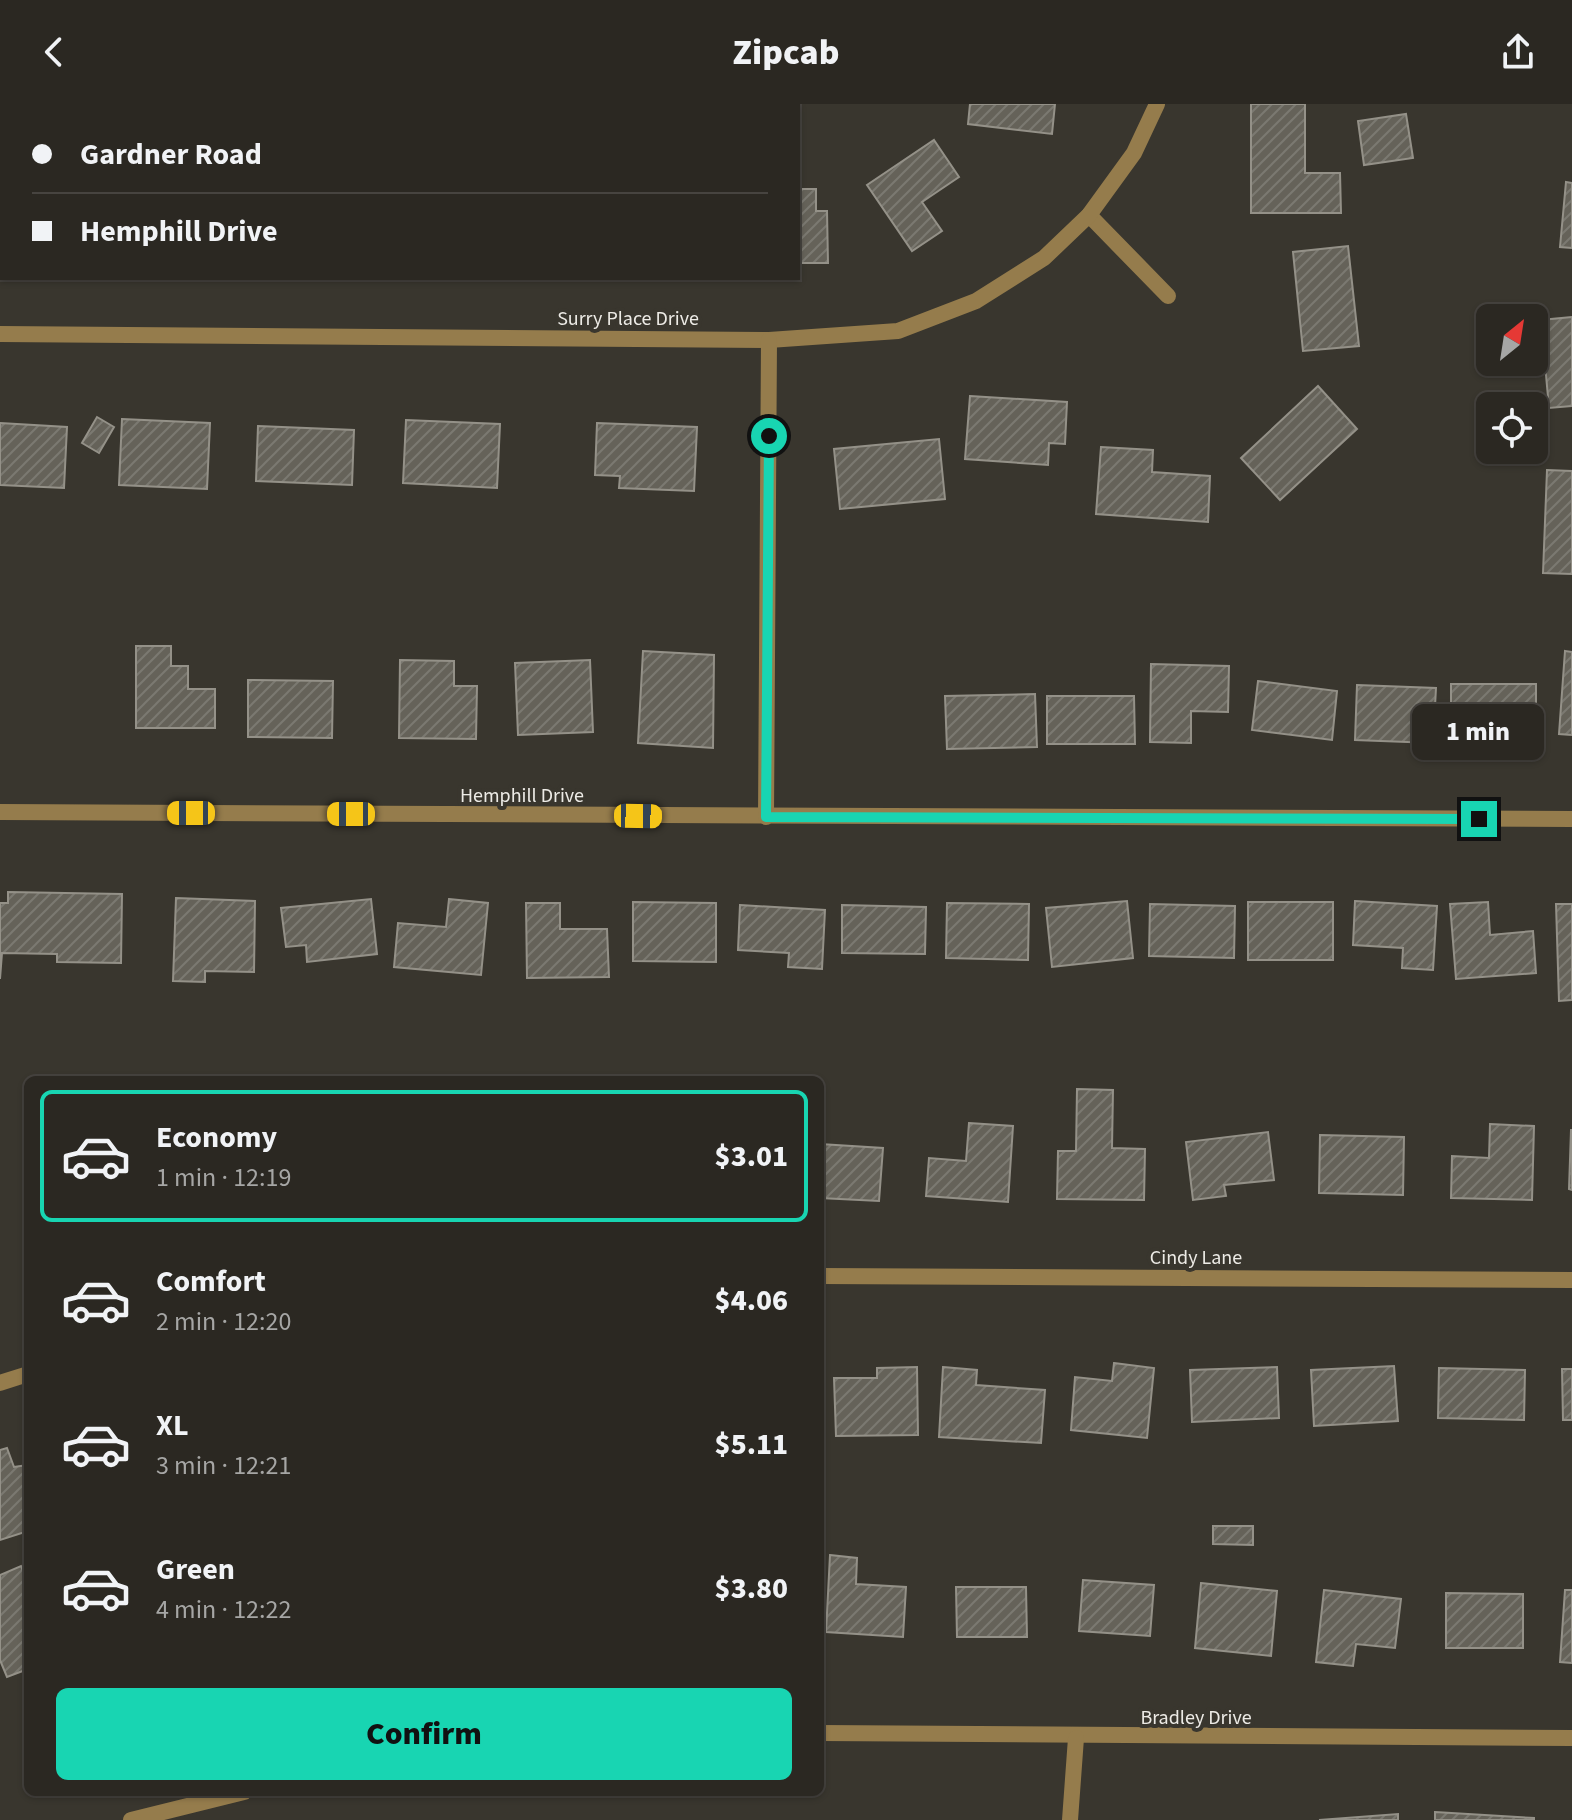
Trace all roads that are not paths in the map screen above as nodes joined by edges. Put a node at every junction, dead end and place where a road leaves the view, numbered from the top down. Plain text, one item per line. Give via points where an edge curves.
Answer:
1 (1157, 104) edge
2 (1089, 215) junction
3 (1168, 296) dead end
4 (0, 334) edge
5 (769, 340) junction
6 (0, 812) edge
7 (766, 817) junction
8 (1572, 819) edge
9 (824, 1276) edge
10 (1572, 1280) edge
11 (24, 1375) edge
12 (0, 1383) edge
13 (824, 1733) edge
14 (1076, 1738) junction
15 (1572, 1738) edge
16 (228, 1796) edge
17 (131, 1820) edge
18 (1070, 1820) edge

1 - 2 street, Surry Place Drive via 1134,153
2 - 3 street
2 - 5 street, Surry Place Drive via 1044,258 976,301 898,331
4 - 5 street, Surry Place Drive
5 - 7 street
6 - 7 street, Hemphill Drive
7 - 8 street, Hemphill Drive
9 - 10 street, Cindy Lane
11 - 12 street
13 - 14 street, Bradley Drive
14 - 15 street, Bradley Drive
14 - 18 street
16 - 17 street

